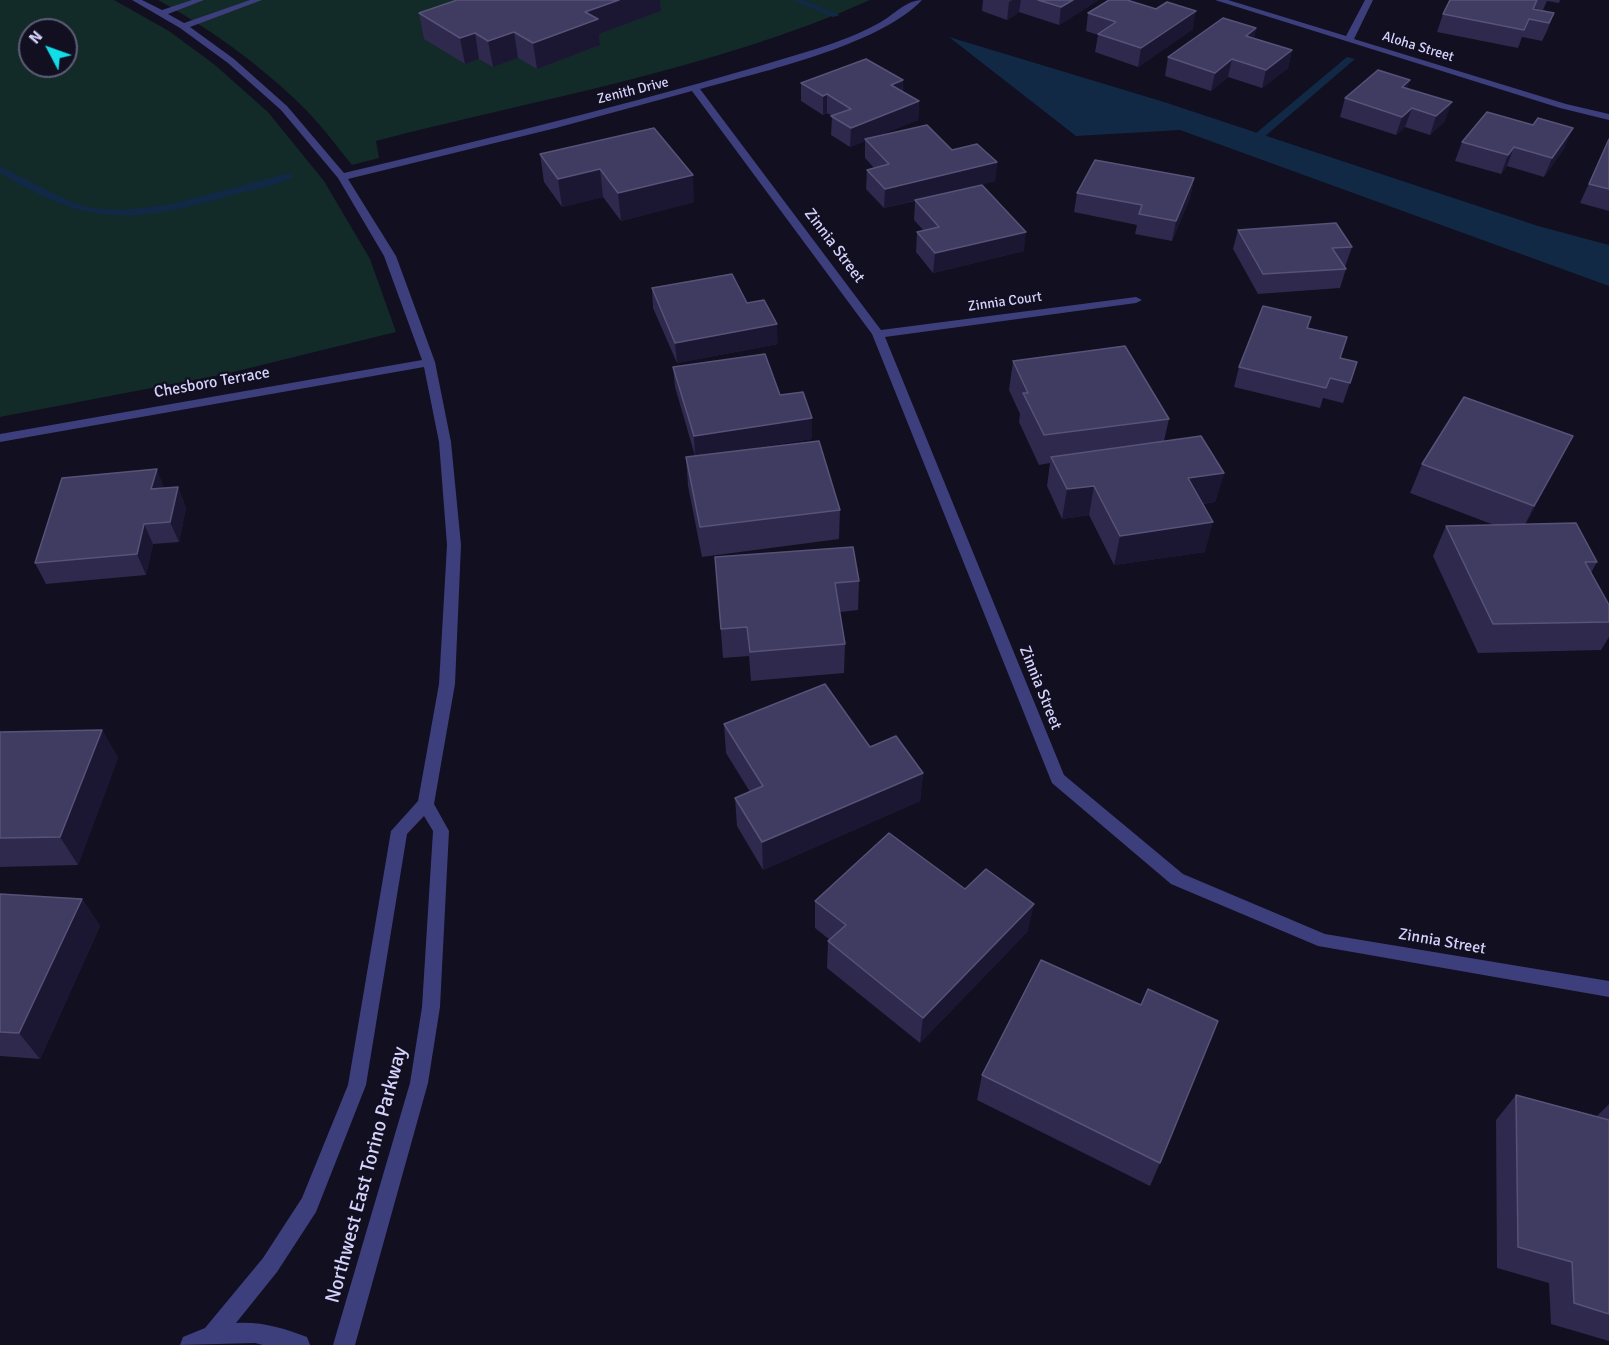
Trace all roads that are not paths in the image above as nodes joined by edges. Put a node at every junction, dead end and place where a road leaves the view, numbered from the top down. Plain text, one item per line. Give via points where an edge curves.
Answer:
1 (136, 0) edge
2 (200, 0) edge
3 (258, 0) edge
4 (918, 0) edge
5 (1219, 0) edge
6 (1369, 0) edge
7 (160, 14) junction
8 (183, 26) junction
9 (1349, 40) junction
10 (695, 89) junction
11 (1609, 117) edge
12 (342, 177) junction
13 (1136, 300) dead end
14 (878, 334) junction
15 (429, 362) junction
16 (0, 438) edge
17 (426, 804) junction
18 (1609, 989) edge
19 (212, 1335) junction
20 (191, 1345) edge
21 (299, 1345) edge
22 (344, 1345) edge

1 - 7 street
2 - 7 street
3 - 8 street
4 - 10 street, Zenith Drive via 901,16 830,47
5 - 9 street, Aloha Street
6 - 9 street
7 - 8 street
8 - 12 street via 231,61 284,108
9 - 11 street, Aloha Street
10 - 12 street, Zenith Drive
10 - 14 street, Zinnia Street
12 - 15 street via 390,256
13 - 14 street, Zinnia Court
14 - 18 street, Zinnia Street via 1058,779 1178,879 1324,941
15 - 16 street, Chesboro Terrace
15 - 17 street via 445,442 454,545 447,684
17 - 19 street, Northwest East Torino Parkway via 399,831 359,1074 337,1138 309,1205 270,1265
17 - 22 street, Northwest East Torino Parkway via 441,831 431,1007 419,1083
19 - 20 street
19 - 21 street via 255,1332

